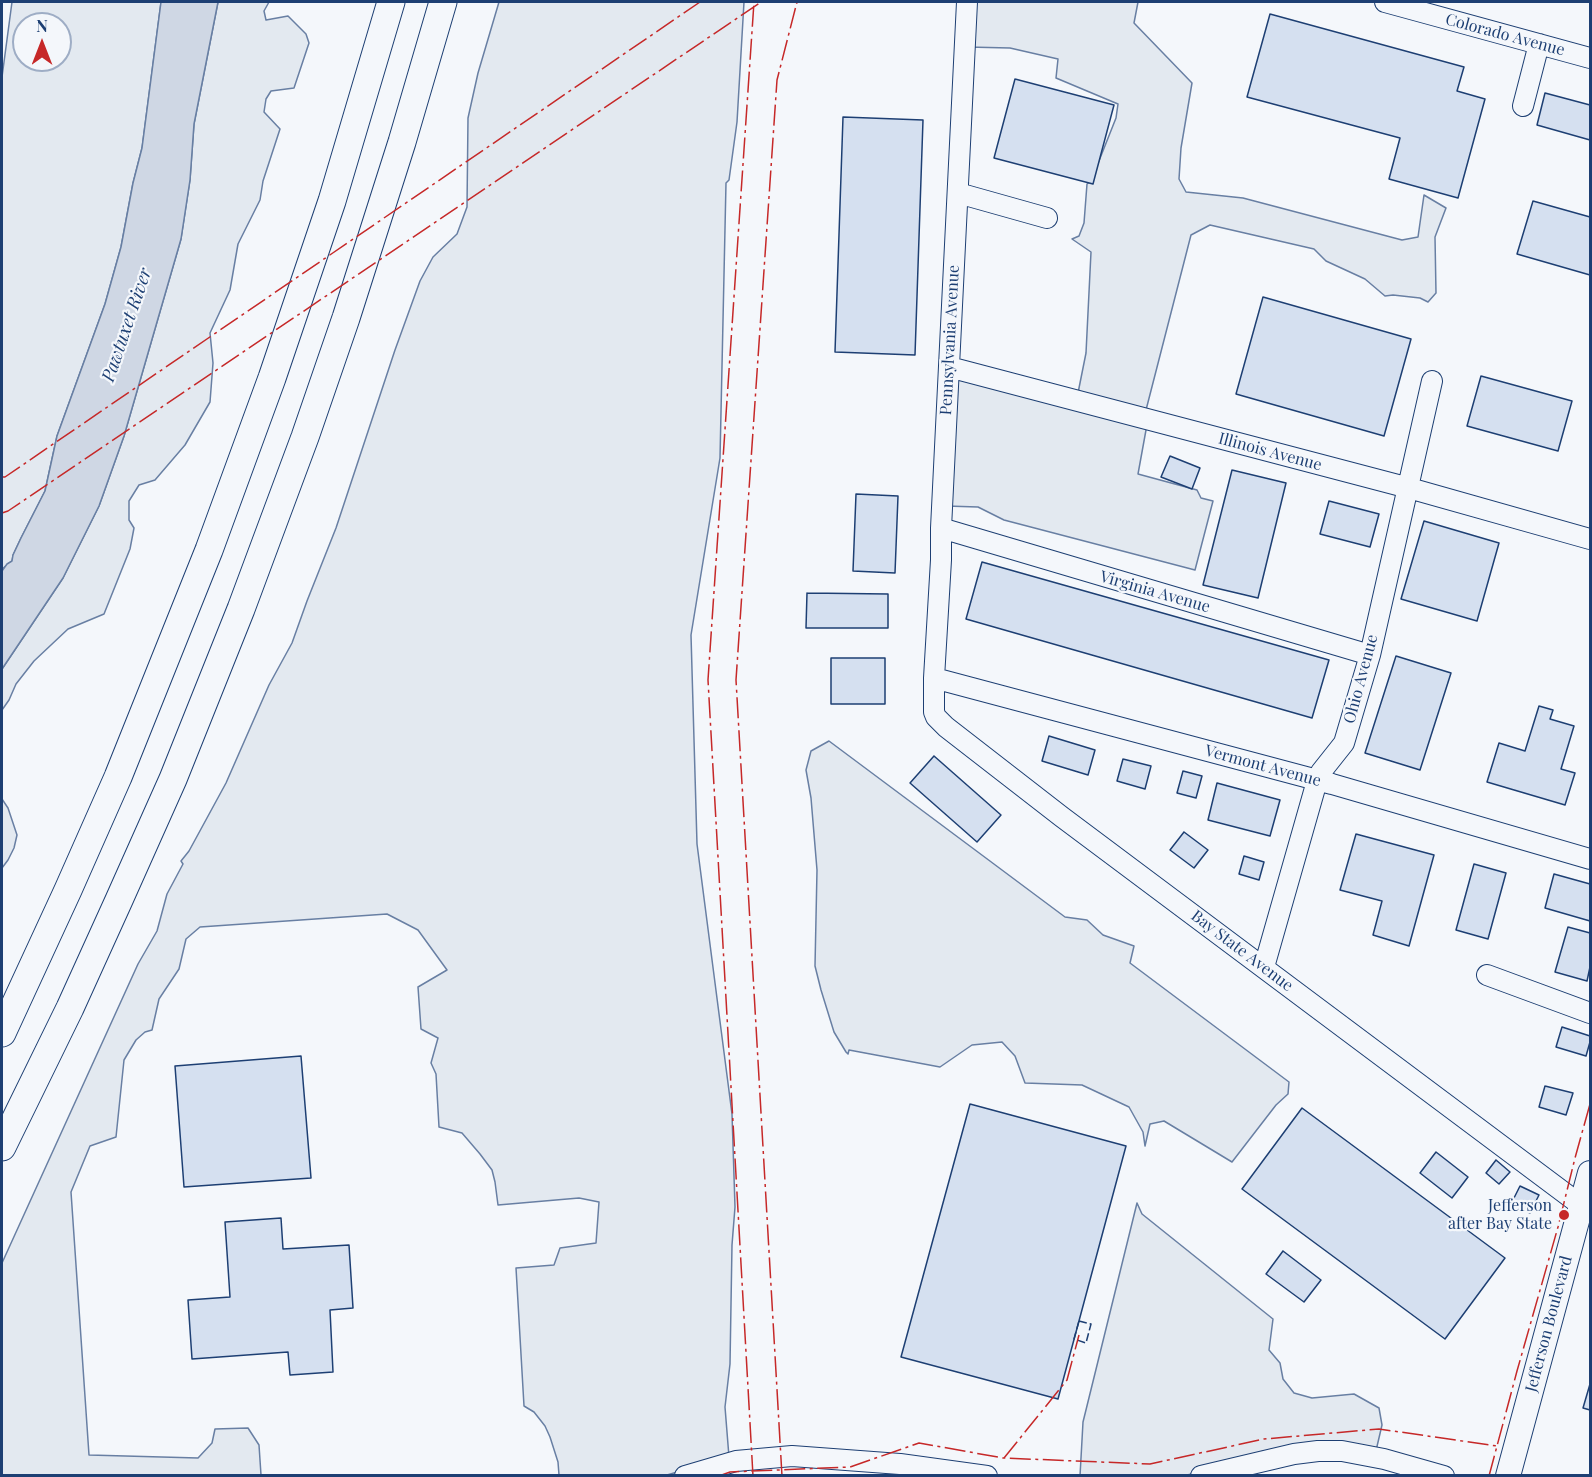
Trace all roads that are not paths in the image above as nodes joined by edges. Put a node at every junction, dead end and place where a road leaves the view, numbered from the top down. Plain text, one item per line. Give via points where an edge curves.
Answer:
1 (391, 2) edge
2 (449, 2) edge
3 (967, 2) edge
4 (1385, 2) edge
5 (440, 14) edge
6 (1539, 44) junction
7 (1590, 58) edge
8 (1523, 106) dead end
9 (958, 194) junction
10 (1047, 218) dead end
11 (949, 367) junction
12 (1432, 381) dead end
13 (1408, 488) junction
14 (941, 528) junction
15 (1590, 538) edge
16 (1370, 655) junction
17 (934, 678) junction
18 (1317, 781) junction
19 (1590, 859) edge
20 (1264, 967) junction
21 (1487, 975) dead end
22 (1590, 1012) edge
23 (2, 1033) edge
24 (2, 1147) edge
25 (1590, 1173) edge
26 (1582, 1206) junction
27 (685, 1476) edge
28 (987, 1476) edge
29 (1201, 1476) edge
30 (1444, 1476) edge
31 (1508, 1476) edge

1 - 23 highway via 325,221 210,550 118,777
2 - 5 highway
3 - 9 street, Pennsylvania Avenue
4 - 6 street, Colorado Avenue
5 - 24 highway via 326,381 241,609 143,847
6 - 7 street, Colorado Avenue
6 - 8 street
9 - 10 street
9 - 11 street, Pennsylvania Avenue
11 - 13 street, Illinois Avenue
11 - 14 street, Pennsylvania Avenue
12 - 13 street, Ohio Avenue
13 - 15 street, Illinois Avenue
13 - 16 street, Ohio Avenue
14 - 16 street, Virginia Avenue
14 - 17 street, Pennsylvania Avenue
16 - 18 street, Ohio Avenue via 1344,743
17 - 18 street, Vermont Avenue
17 - 20 street, Bay State Avenue via 934,712 946,727
18 - 19 street, Vermont Avenue
18 - 20 street, Ohio Avenue
20 - 26 street, Bay State Avenue
21 - 22 street
25 - 26 main road, Jefferson Boulevard
26 - 31 main road, Jefferson Boulevard
27 - 28 street via 736,1461 792,1456 900,1464
29 - 30 street via 1318,1451 1374,1457

